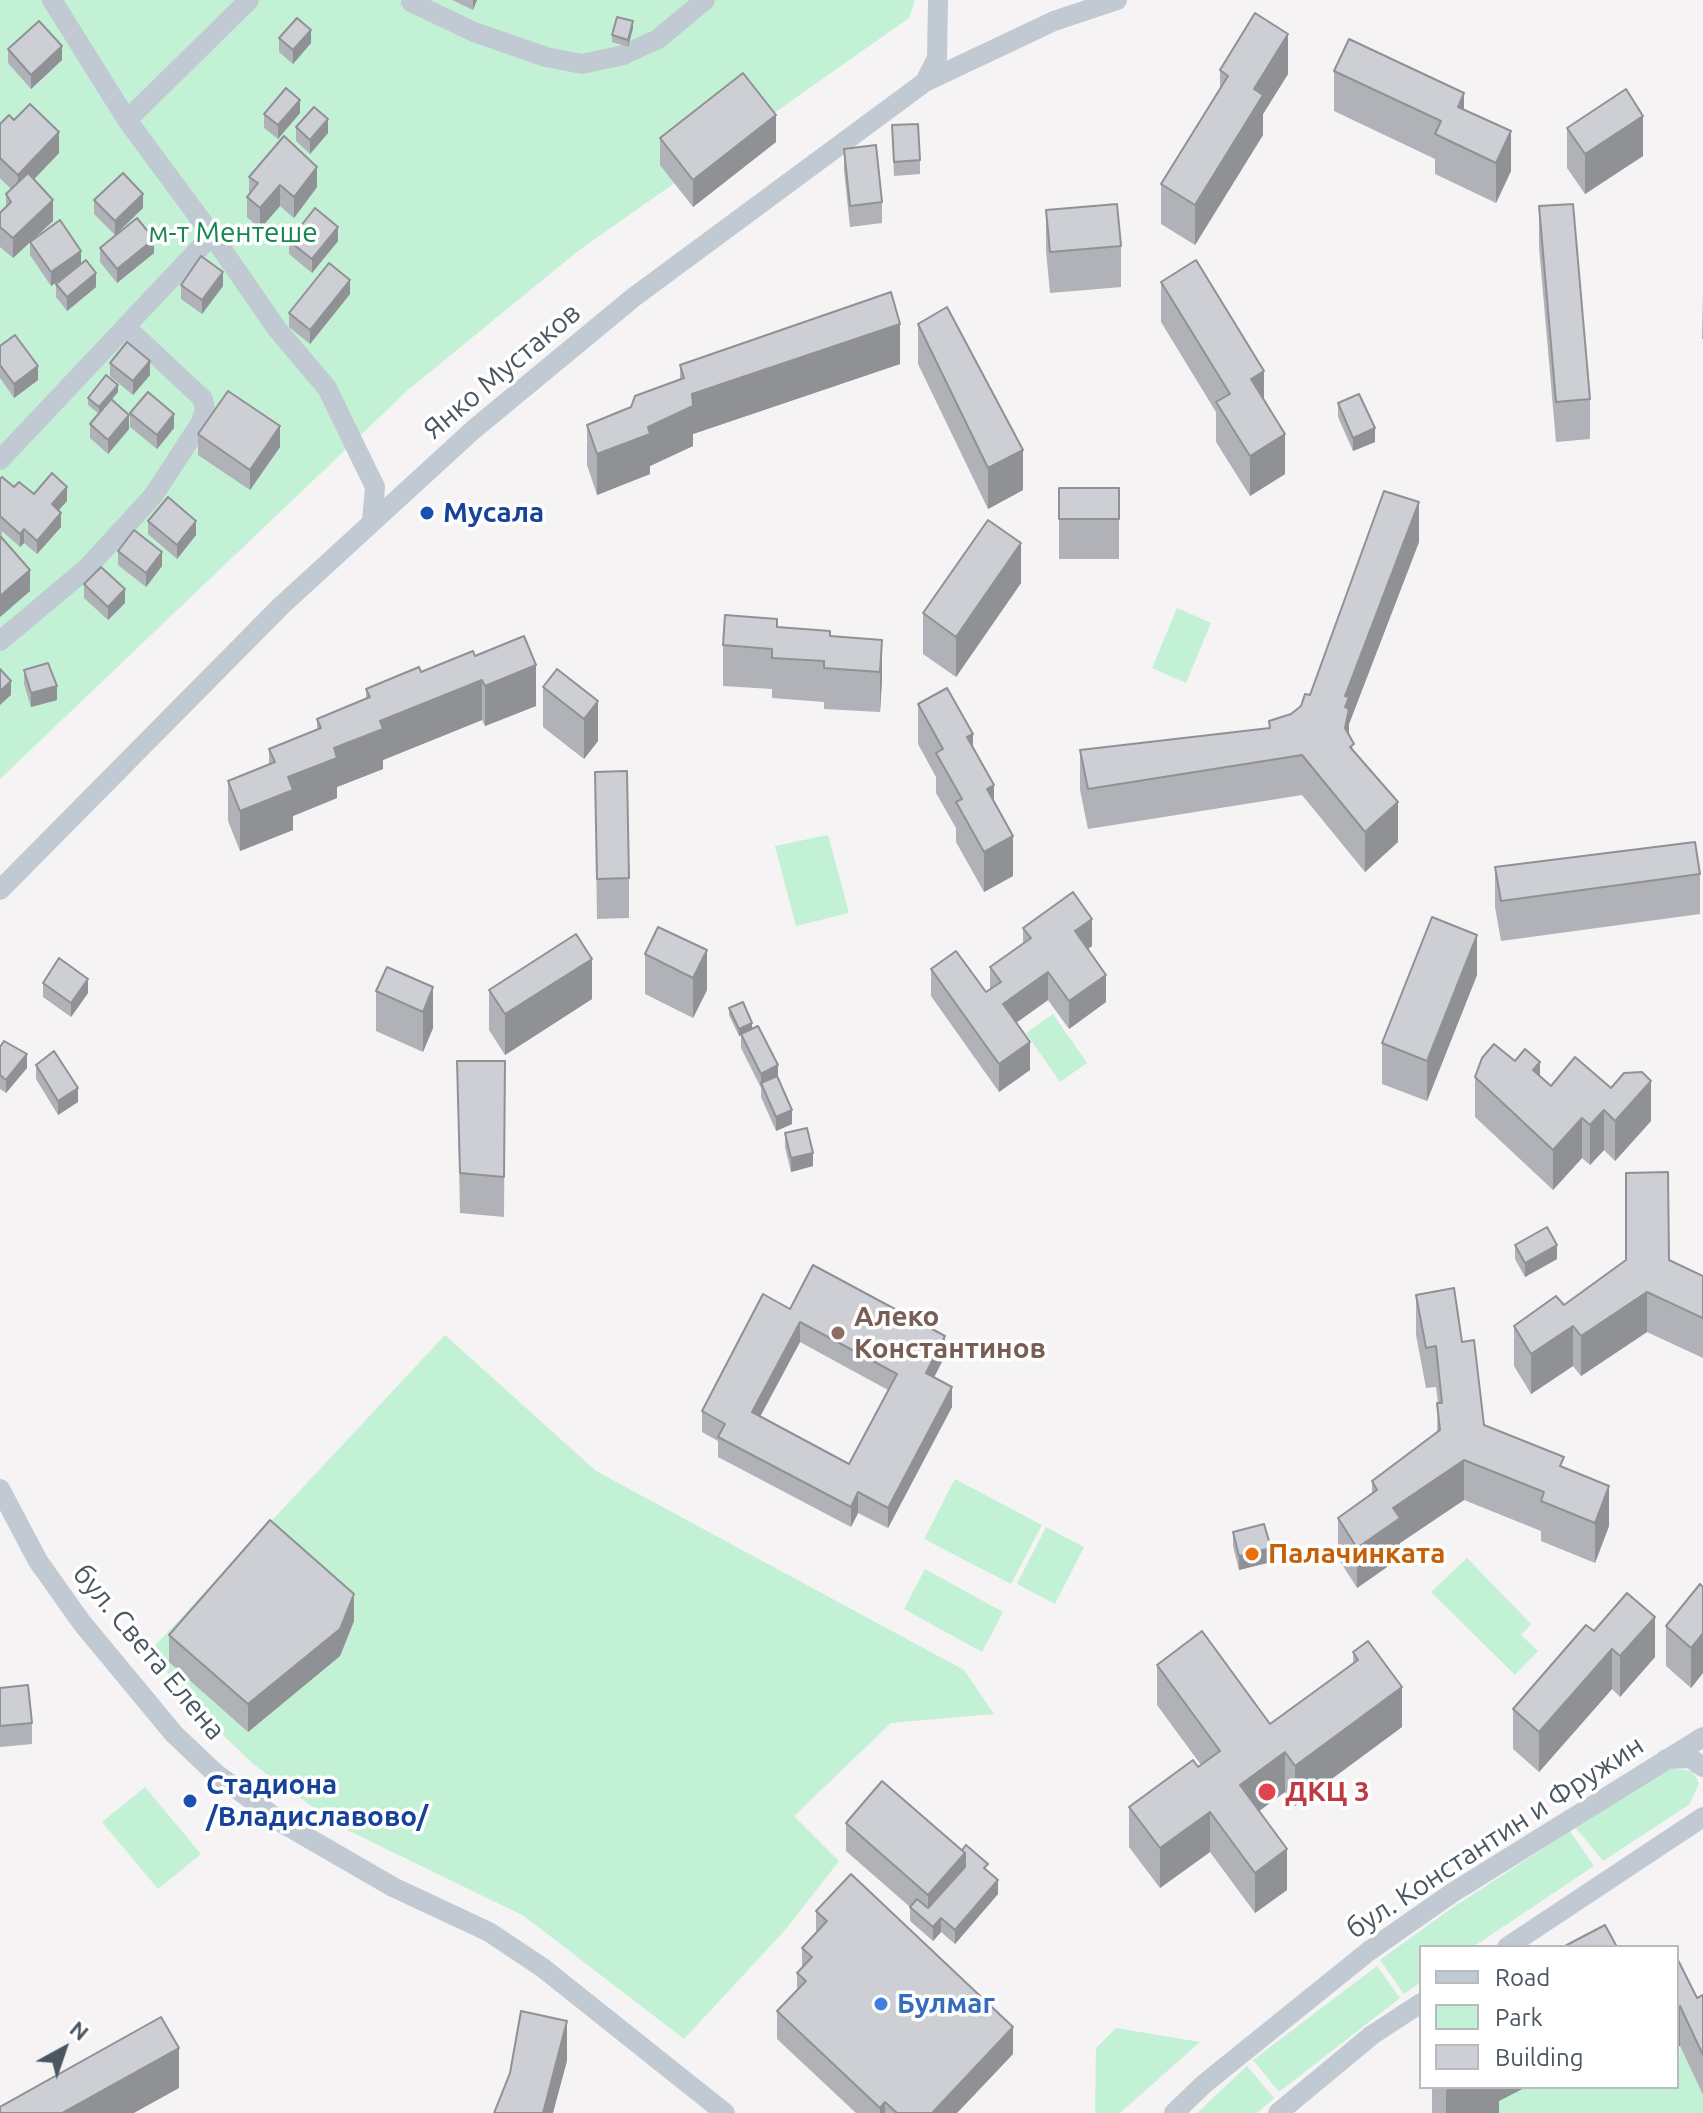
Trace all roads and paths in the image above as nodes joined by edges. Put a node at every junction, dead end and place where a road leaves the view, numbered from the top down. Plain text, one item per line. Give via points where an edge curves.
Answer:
1 (52, 0) edge
2 (249, 0) edge
3 (705, 0) edge
4 (938, 0) edge
5 (1117, 0) edge
6 (411, 2) dead end
7 (925, 82) junction
8 (127, 120) junction
9 (212, 235) junction
10 (127, 328) junction
11 (0, 460) edge
12 (372, 521) junction
13 (0, 641) edge
14 (0, 890) edge
15 (0, 1489) edge
16 (1703, 1737) edge
17 (1665, 1759) junction
18 (1703, 1767) edge
19 (1703, 1817) edge
20 (1510, 1945) edge
21 (1419, 2004) edge
22 (725, 2113) edge
23 (1174, 2113) edge
24 (1278, 2113) edge

1 - 8 street
2 - 8 street
3 - 6 street via 658,39 623,55 582,64 474,32
4 - 7 street via 937,58
5 - 7 street, Янко Мустаков via 1054,21
7 - 12 street, Янко Мустаков via 634,297
8 - 9 street
9 - 10 street
9 - 12 street via 277,329 327,388 375,487
10 - 11 street
10 - 13 street via 203,399 200,424 153,496 86,569
12 - 14 street, Янко Мустаков
15 - 22 street, бул. Света Елена via 38,1561 82,1623 174,1734 214,1772 284,1824 393,1887 489,1932 543,1968
16 - 17 street, бул. Константин и Фружин
17 - 18 street via 1683,1757
17 - 23 street, бул. Константин и Фружин via 1463,1885 1369,1951
19 - 20 street
21 - 24 street via 1372,2035

